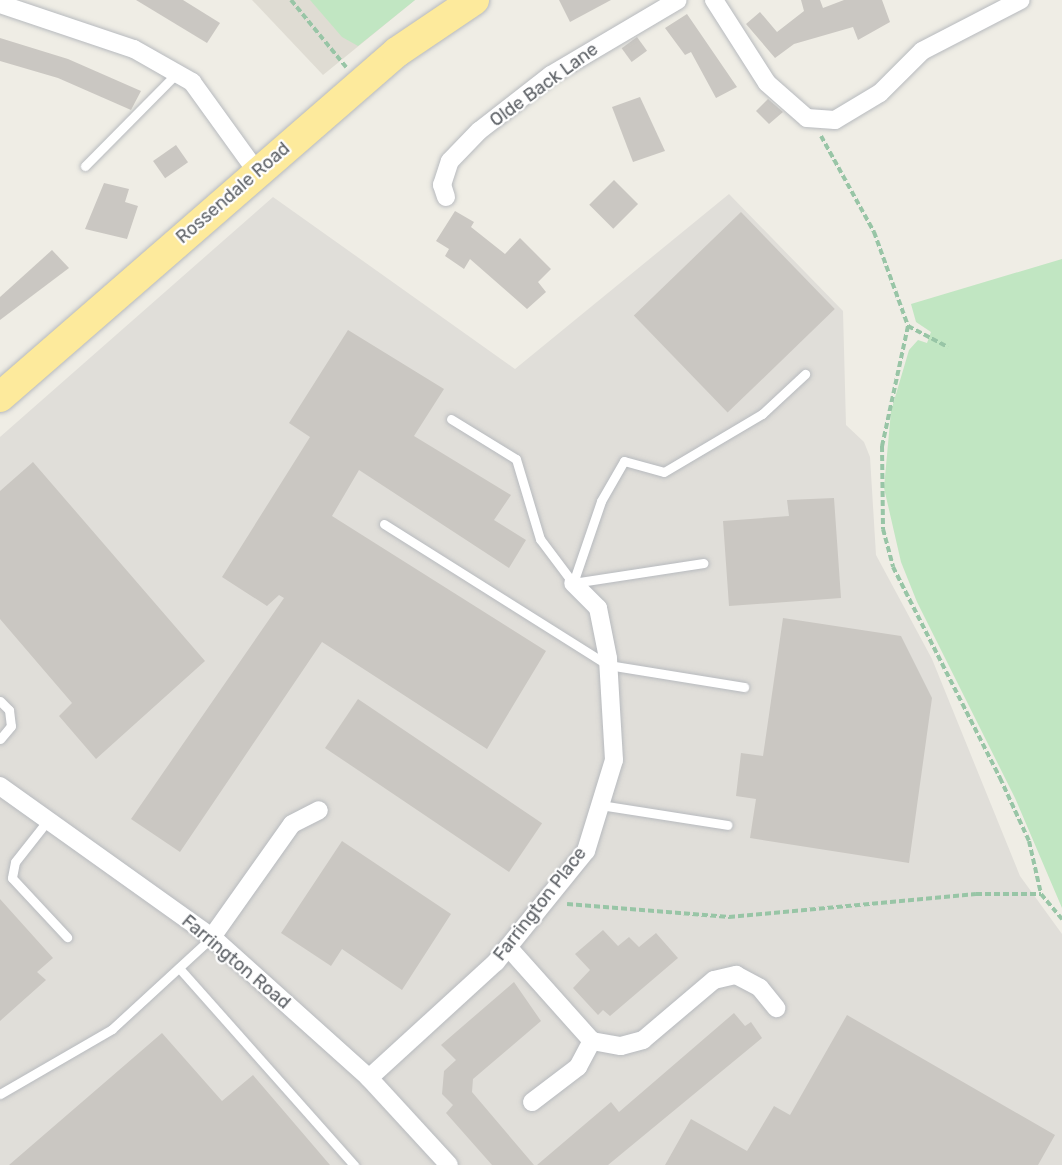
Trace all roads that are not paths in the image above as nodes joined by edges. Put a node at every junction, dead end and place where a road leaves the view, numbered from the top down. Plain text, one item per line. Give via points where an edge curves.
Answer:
1 (474, 0) edge
2 (678, 0) edge
3 (714, 0) edge
4 (1021, 0) edge
5 (0, 4) edge
6 (177, 73) junction
7 (85, 166) dead end
8 (257, 172) junction
9 (446, 197) dead end
10 (805, 374) dead end
11 (0, 397) edge
12 (451, 419) dead end
13 (384, 524) dead end
14 (703, 563) dead end
15 (573, 583) junction
16 (608, 665) junction
17 (744, 687) dead end
18 (0, 700) edge
19 (0, 739) edge
20 (2, 791) edge
21 (600, 804) junction
22 (319, 810) dead end
23 (48, 820) junction
24 (727, 825) dead end
25 (67, 937) dead end
26 (212, 937) junction
27 (508, 947) junction
28 (179, 968) junction
29 (776, 1008) dead end
30 (592, 1041) junction
31 (369, 1078) junction
32 (0, 1094) edge
33 (532, 1102) dead end
34 (354, 1165) edge
35 (449, 1165) edge

1 - 8 highway, Rossendale Road via 360,83
2 - 9 street, Olde Back Lane via 551,75 480,131 450,160 442,185
3 - 4 street via 767,83 807,118 844,114 880,93 922,51
5 - 6 street via 134,49
6 - 7 lane
6 - 8 street via 192,82
8 - 11 highway, Rossendale Road
10 - 15 lane via 762,414 664,472 624,461 601,501
12 - 15 lane via 516,459 540,539
13 - 16 lane
14 - 15 lane
15 - 16 street, Farrington Place via 598,608
16 - 17 lane
16 - 21 street, Farrington Place via 614,760
18 - 19 lane via 9,710 11,726
20 - 23 street, Farrington Road
21 - 24 lane
21 - 27 street, Farrington Place via 585,851
22 - 26 street via 292,824
23 - 25 lane via 15,861 12,878
23 - 26 street, Farrington Road
26 - 28 lane
26 - 31 street, Farrington Road
27 - 30 street
27 - 31 street, Farrington Place
28 - 32 lane via 112,1029
28 - 34 lane
29 - 30 street via 760,988 736,975 714,981 643,1040 621,1046
30 - 33 street via 578,1067
31 - 35 street, Farrington Road

